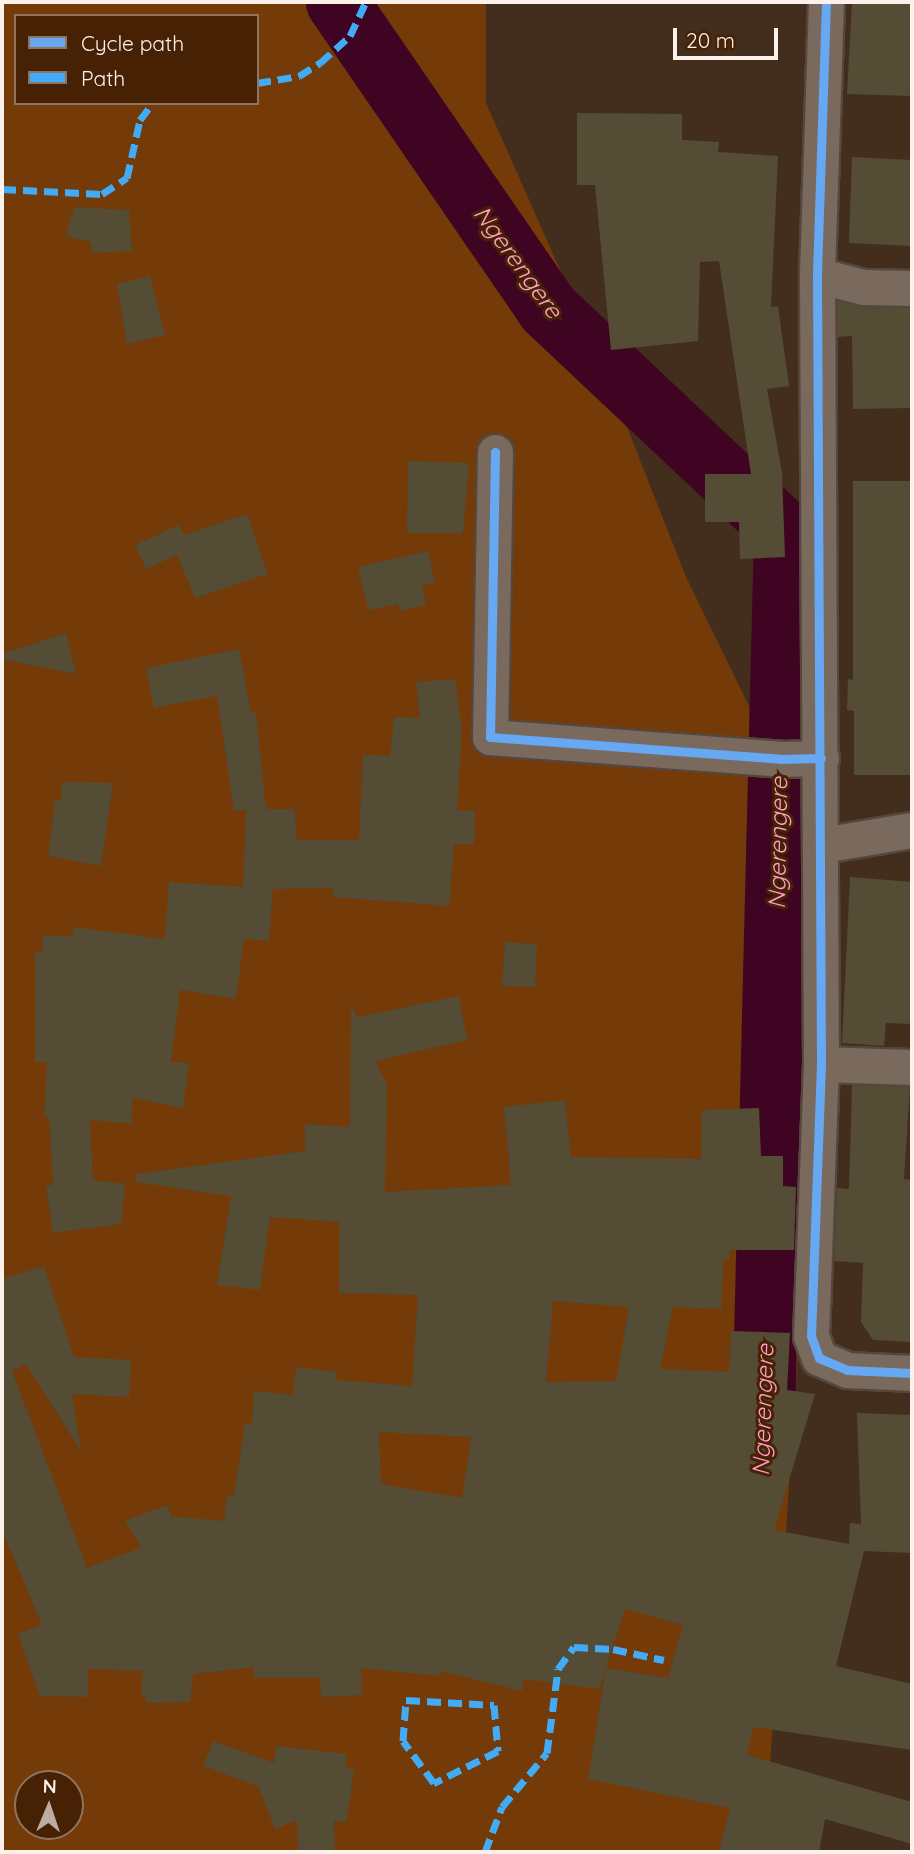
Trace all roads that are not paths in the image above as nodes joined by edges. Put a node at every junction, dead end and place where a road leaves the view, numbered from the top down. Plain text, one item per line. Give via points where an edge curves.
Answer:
1 (826, 2) edge
2 (817, 275) junction
3 (912, 288) edge
4 (495, 452) dead end
5 (821, 758) junction
6 (912, 830) edge
7 (822, 845) junction
8 (821, 1064) junction
9 (912, 1067) edge
10 (912, 1373) edge

1 - 2 street
2 - 3 street via 863,287
2 - 5 street
4 - 5 street via 490,737 780,759
5 - 7 street
6 - 7 street
7 - 8 street
8 - 9 street
8 - 10 street via 811,1336 819,1359 847,1370

